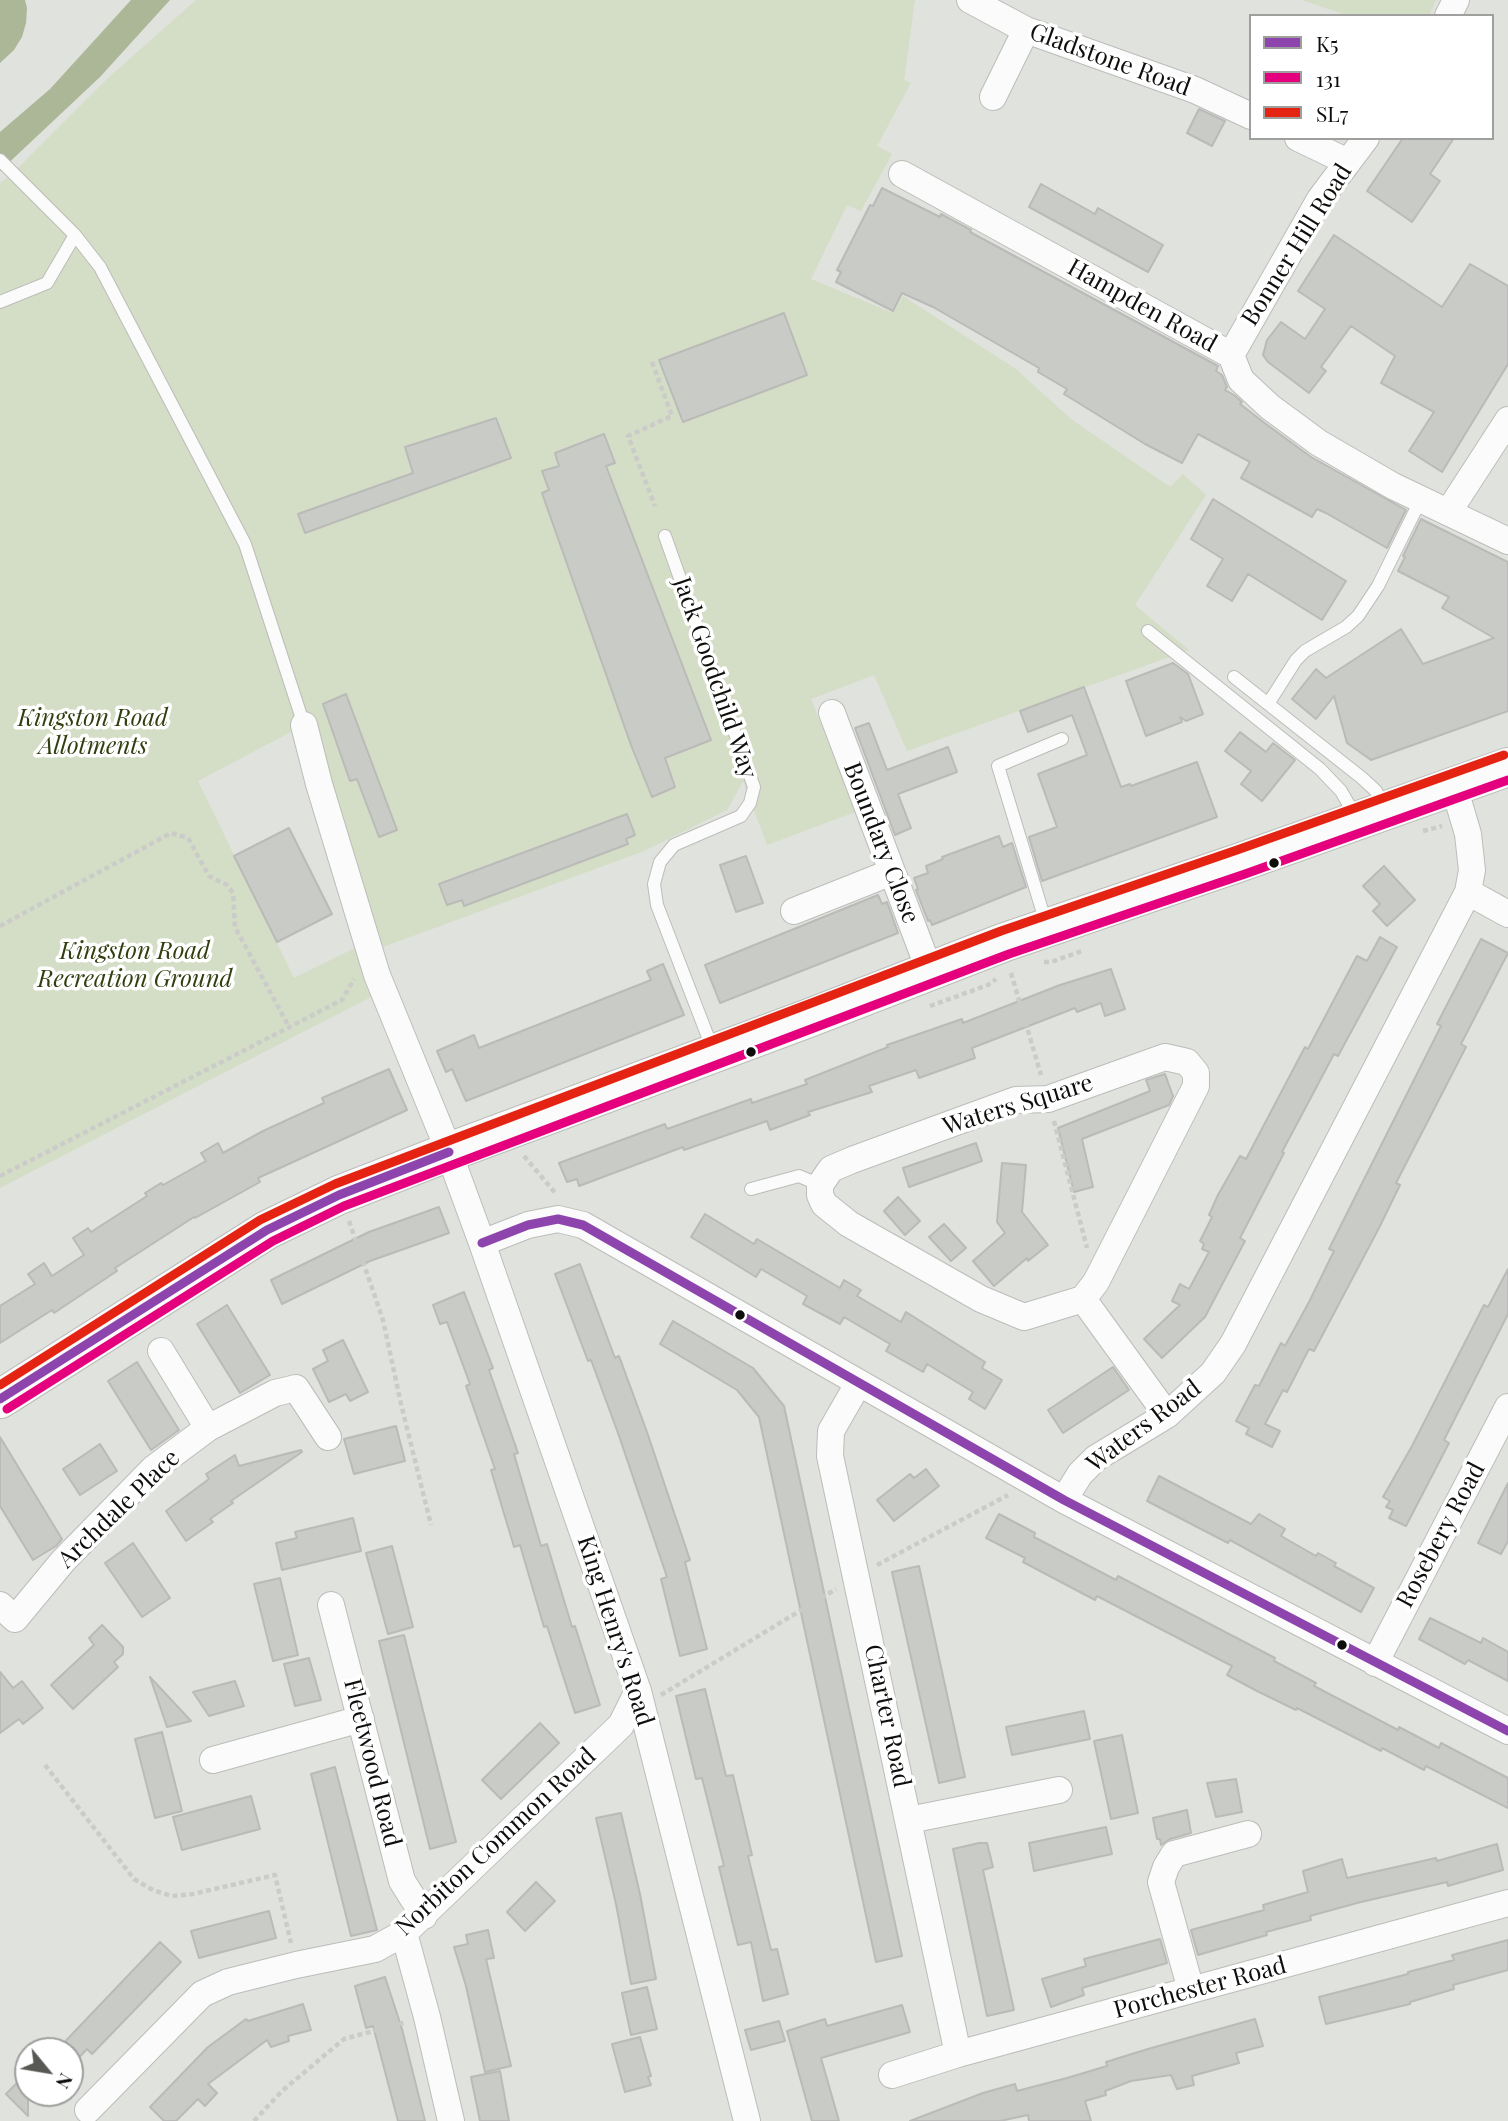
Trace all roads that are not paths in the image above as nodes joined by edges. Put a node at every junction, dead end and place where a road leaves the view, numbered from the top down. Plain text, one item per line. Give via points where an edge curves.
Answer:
1 (970, 0) edge
2 (1026, 30) junction
3 (993, 97) dead end
4 (1249, 115) edge
5 (1302, 140) edge
6 (1364, 140) edge
7 (1, 161) edge
8 (1348, 162) junction
9 (902, 174) dead end
10 (75, 235) junction
11 (0, 302) edge
12 (1231, 355) junction
13 (1508, 420) edge
14 (1421, 499) junction
15 (1449, 511) junction
16 (665, 536) dead end
17 (1508, 541) edge
18 (1148, 631) dead end
19 (1234, 677) dead end
20 (1268, 704) junction
21 (832, 713) dead end
22 (304, 725) joint
23 (1062, 739) dead end
24 (1508, 767) edge
25 (1454, 787) junction
26 (1372, 815) junction
27 (892, 873) junction
28 (1468, 892) junction
29 (794, 911) dead end
30 (1508, 914) edge
31 (1047, 927) junction
32 (930, 972) junction
33 (714, 1053) junction
34 (449, 1152) junction
35 (820, 1185) junction
36 (751, 1189) dead end
37 (482, 1243) junction
38 (1090, 1291) junction
39 (161, 1351) dead end
40 (858, 1384) junction
41 (0, 1399) edge
42 (1508, 1407) edge
43 (1167, 1415) junction
44 (208, 1429) junction
45 (328, 1437) dead end
46 (1064, 1500) junction
47 (331, 1605) dead end
48 (5, 1620) edge
49 (1375, 1663) junction
50 (638, 1691) junction
51 (361, 1719) junction
52 (1508, 1731) edge
53 (213, 1760) dead end
54 (1059, 1790) dead end
55 (909, 1820) junction
56 (1248, 1834) dead end
57 (1508, 1903) edge
58 (424, 1916) junction
59 (404, 1933) junction
60 (1191, 1990) junction
61 (958, 2054) junction
62 (892, 2075) dead end
63 (88, 2110) dead end
64 (451, 2121) edge
65 (747, 2121) edge

1 - 2 street, Gladstone Road
2 - 3 street
2 - 4 street, Gladstone Road via 1195,90
5 - 8 street
6 - 8 street, Bonner Hill Road
7 - 10 lane
8 - 12 street, Bonner Hill Road via 1320,199
9 - 12 street, Hampden Road
10 - 11 lane via 47,284
10 - 22 lane via 100,267 245,544
12 - 14 street, Hampden Road via 1241,380 1270,407 1320,443
13 - 15 street
14 - 15 street, Hampden Road
14 - 20 lane via 1358,616 1305,651
15 - 17 street, Hampden Road
16 - 33 lane, Jack Goodchild Way via 754,787 741,816 674,845 660,862 654,884 657,905
18 - 26 lane
19 - 20 lane
20 - 26 lane via 1376,791
21 - 27 street, Boundary Close
22 - 34 street, King Henry's Road via 377,975
23 - 31 lane via 998,765
24 - 25 main road
25 - 26 main road
25 - 28 street, Waters Road via 1468,834 1472,870
26 - 31 main road
27 - 29 street
27 - 32 street, Boundary Close
28 - 30 street
28 - 43 street, Waters Road via 1233,1344 1213,1373
31 - 32 main road
32 - 33 main road
33 - 34 main road
34 - 37 street, King Henry's Road
34 - 41 main road via 343,1205 267,1230
35 - 36 lane via 799,1176
35 - 38 street via 824,1204 849,1224 981,1299 1024,1317
35 - 38 street, Waters Square via 831,1169 1016,1100 1048,1098 1165,1057 1187,1062 1196,1073 1196,1086
37 - 40 street via 558,1219 583,1225
37 - 50 street, King Henry's Road
38 - 43 street
39 - 44 street
40 - 46 street
40 - 55 street, Charter Road via 831,1431 830,1456
42 - 49 street, Rosebery Road
43 - 46 street, Waters Road via 1096,1458
44 - 45 street, Archdale Place via 275,1393 296,1388
44 - 48 street, Archdale Place via 153,1469
46 - 49 street
47 - 51 street, Fleetwood Road
49 - 52 street
50 - 58 street, Norbiton Common Road via 621,1724
50 - 65 street, King Henry's Road
51 - 53 street
51 - 58 street, Fleetwood Road via 402,1881
54 - 55 street
55 - 61 street, Charter Road
56 - 60 street via 1174,1854 1166,1867 1161,1882
57 - 60 street, Porchester Road
58 - 59 street, Norbiton Common Road
59 - 63 street, Norbiton Common Road via 375,1949 228,1982 202,1994
59 - 64 street
60 - 61 street, Porchester Road
61 - 62 street, Porchester Road

